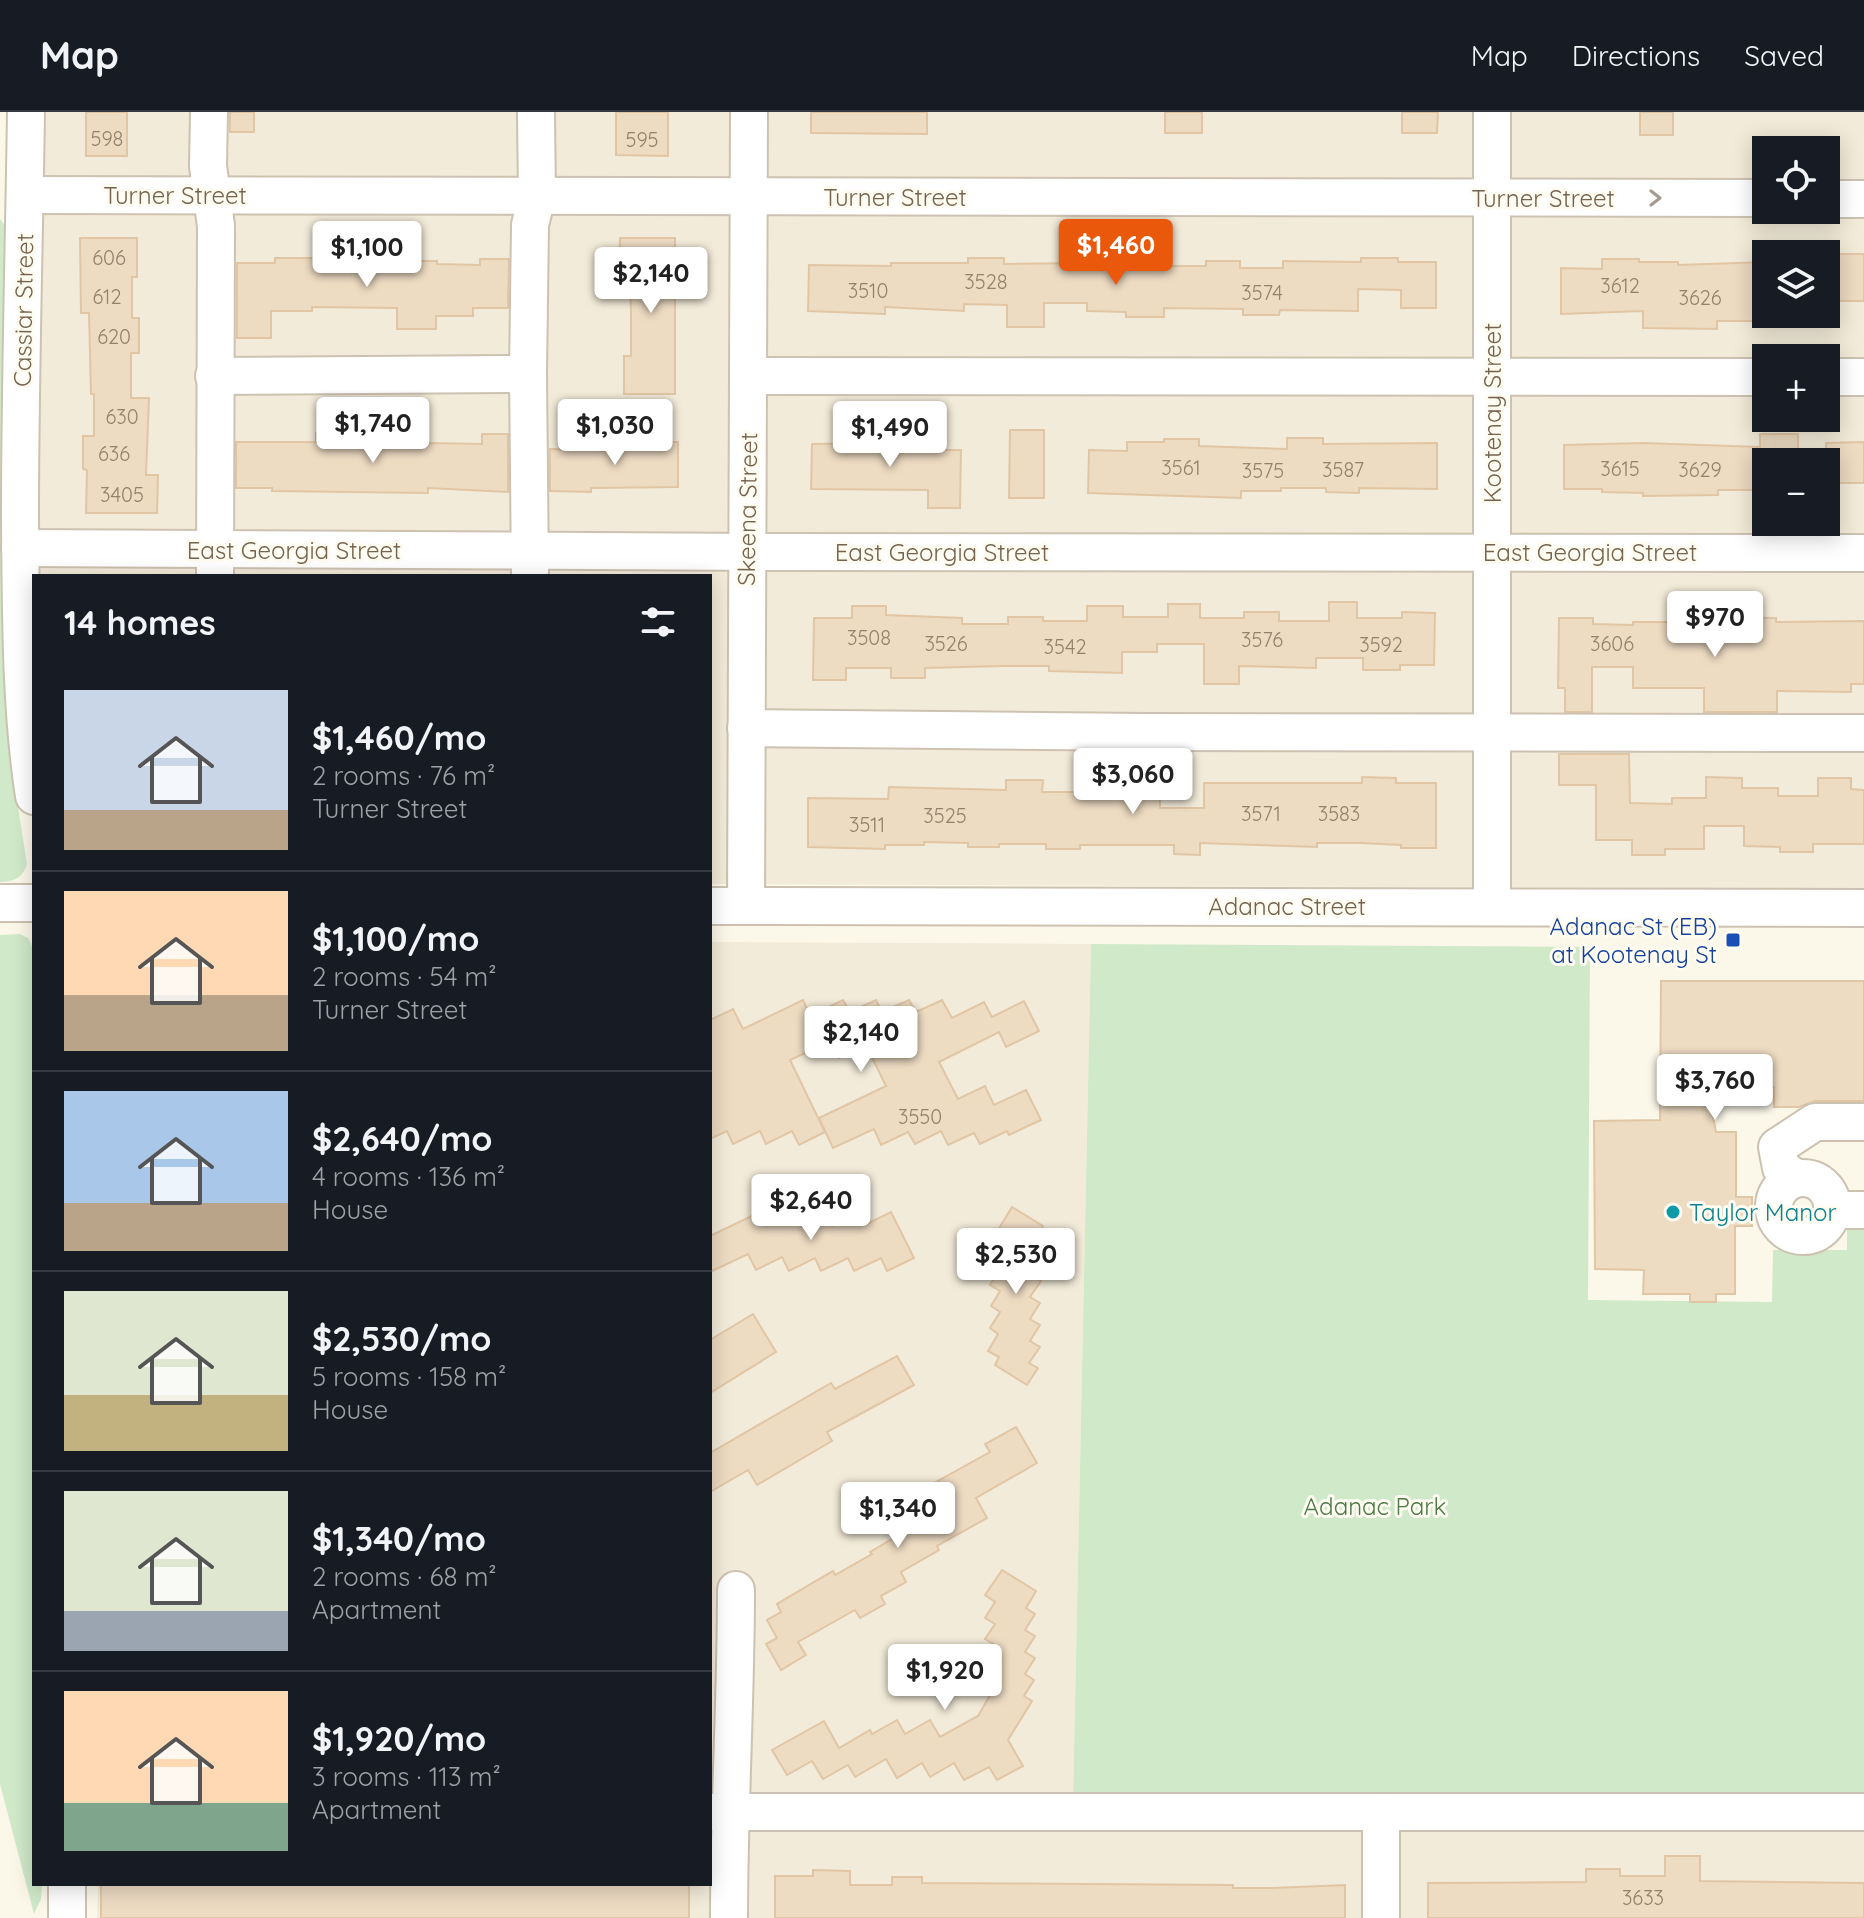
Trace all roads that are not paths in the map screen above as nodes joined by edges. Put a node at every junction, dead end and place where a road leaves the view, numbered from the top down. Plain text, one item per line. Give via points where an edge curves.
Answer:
1 (26, 112) edge
2 (209, 112) edge
3 (536, 112) edge
4 (749, 112) edge
5 (1492, 112) edge
6 (212, 194) junction
7 (25, 195) junction
8 (537, 196) junction
9 (749, 196) junction
10 (1493, 197) junction
11 (1752, 198) edge
12 (1840, 199) edge
13 (1864, 199) edge
14 (528, 374) junction
15 (214, 376) junction
16 (749, 376) junction
17 (1492, 377) junction
18 (1752, 377) edge
19 (1840, 377) edge
20 (1864, 377) edge
21 (20, 548) junction
22 (746, 552) junction
23 (1491, 552) junction
24 (1864, 553) edge
25 (216, 562) edge
26 (530, 564) edge
27 (746, 728) junction
28 (1491, 733) junction
29 (1864, 733) edge
30 (32, 775) edge
31 (0, 903) edge
32 (32, 903) edge
33 (1492, 905) junction
34 (712, 906) edge
35 (746, 906) junction
36 (1864, 908) edge
37 (1864, 1122) edge
38 (1796, 1178) junction
39 (1848, 1210) edge
40 (736, 1590) dead end
41 (720, 1812) edge
42 (1381, 1812) junction
43 (1864, 1812) edge
44 (67, 1886) edge
45 (67, 1918) edge
46 (729, 1918) edge
47 (1381, 1918) edge

1 - 7 street, Cassiar Street
2 - 6 street
3 - 8 street
4 - 9 street, Skeena Street
5 - 10 street, Kootenay Street
6 - 7 street, Turner Street
6 - 8 street, Turner Street
6 - 15 street
7 - 21 street, Cassiar Street
8 - 9 street, Turner Street
8 - 14 street via 530,225
9 - 10 street, Turner Street
9 - 16 street, Skeena Street
10 -> 11 street, Turner Street
10 - 17 street, Kootenay Street
12 - 13 street
14 - 15 street
14 - 26 street
15 - 25 street
16 - 17 street
16 - 22 street, Skeena Street
17 - 18 street
17 - 23 street, Kootenay Street
19 - 20 street
21 - 25 street, East Georgia Street
21 - 30 street, Cassiar Street via 21,661
22 - 23 street, East Georgia Street
22 - 26 street, East Georgia Street
22 - 27 street, Skeena Street
23 - 24 street, East Georgia Street
23 - 28 street, Kootenay Street
25 - 26 street, East Georgia Street
27 - 28 street
27 - 35 street, Skeena Street
28 - 29 street
28 - 33 street, Kootenay Street
31 - 32 street
33 - 35 street, Adanac Street
33 - 36 street, Adanac Street
34 - 35 street, Adanac Street
37 - 38 street via 1815,1122 1777,1147 1781,1168
38 - 39 street via 1822,1185
38 - 39 street via 1776,1195 1777,1221 1787,1231 1812,1234
40 - 41 street via 736,1698
41 - 42 street
41 - 46 street
42 - 43 street
42 - 47 street
44 - 45 street

